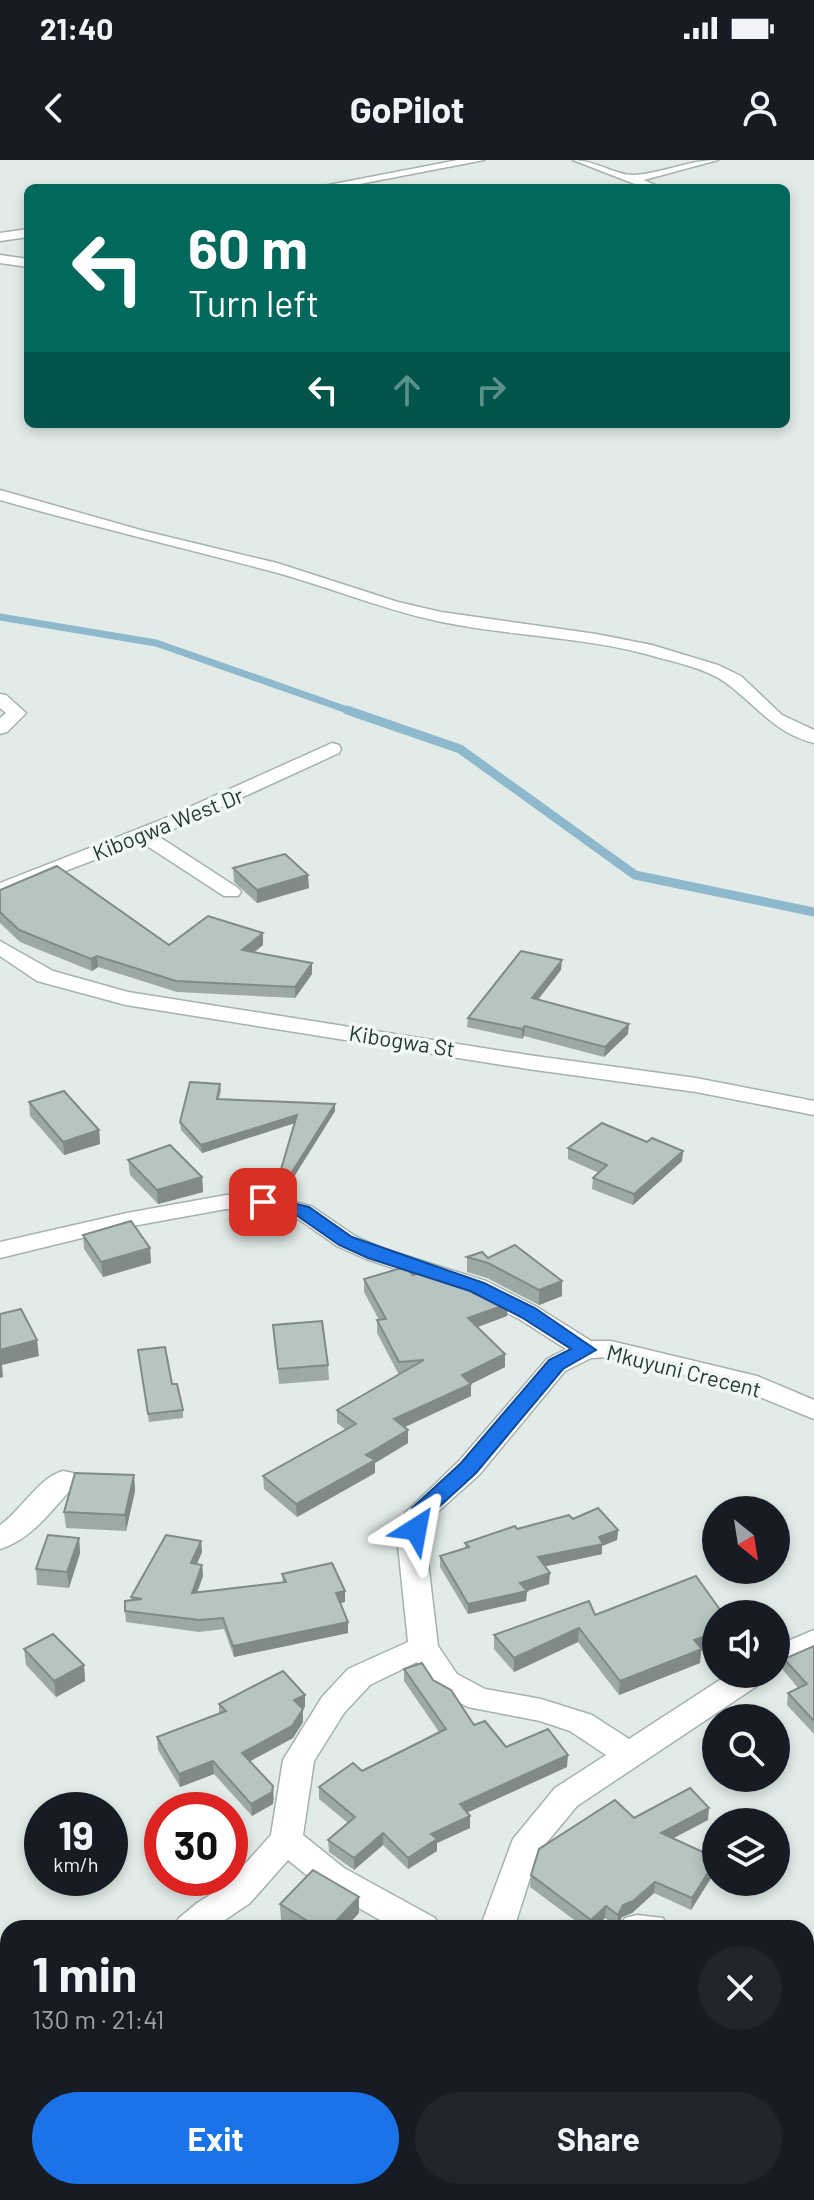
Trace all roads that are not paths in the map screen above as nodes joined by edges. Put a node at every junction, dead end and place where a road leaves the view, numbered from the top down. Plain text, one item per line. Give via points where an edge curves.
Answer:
1 (478, 160) edge
2 (579, 160) edge
3 (712, 160) edge
4 (633, 179) junction
5 (342, 184) edge
6 (646, 184) edge
7 (24, 234) edge
8 (0, 237) edge
9 (0, 259) edge
10 (24, 262) edge
11 (0, 495) edge
12 (0, 699) edge
13 (0, 728) edge
14 (814, 737) edge
15 (332, 749) dead end
16 (145, 836) junction
17 (0, 890) edge
18 (231, 892) dead end
19 (6, 958) edge
20 (814, 1108) edge
21 (0, 1250) edge
22 (586, 1350) junction
23 (814, 1410) edge
24 (63, 1480) dead end
25 (0, 1539) edge
26 (814, 1641) edge
27 (423, 1647) junction
28 (790, 1652) edge
29 (730, 1688) edge
30 (628, 1754) junction
31 (286, 1840) junction
32 (200, 1920) edge
33 (409, 1920) edge
34 (500, 1920) edge

1 - 5 street
2 - 4 street
3 - 4 street
4 - 6 street
7 - 8 street
9 - 10 street
11 - 14 street via 271,566 393,606 646,649 735,680 776,719
12 - 13 street via 17,713
15 - 16 street, Kibogwa West Dr
16 - 17 street, Kibogwa West Dr
16 - 18 street
19 - 20 street, Kibogwa St via 45,976 126,998 696,1085
21 - 22 street via 127,1220 226,1202 263,1202 302,1211 375,1254 477,1287
22 - 23 street, Mkuyuni Crecent via 611,1349 748,1382
22 - 27 street, Mkuyuni Crecent via 556,1365 469,1468 419,1513 412,1545
24 - 25 street via 25,1522
26 - 28 street
27 - 30 street, Mkuyuni Crecent via 446,1682 479,1699 581,1723
27 - 31 street via 359,1677 333,1705 299,1760
29 - 30 street
30 - 34 street via 566,1797 524,1848
31 - 32 street via 238,1894
31 - 33 street via 332,1877

